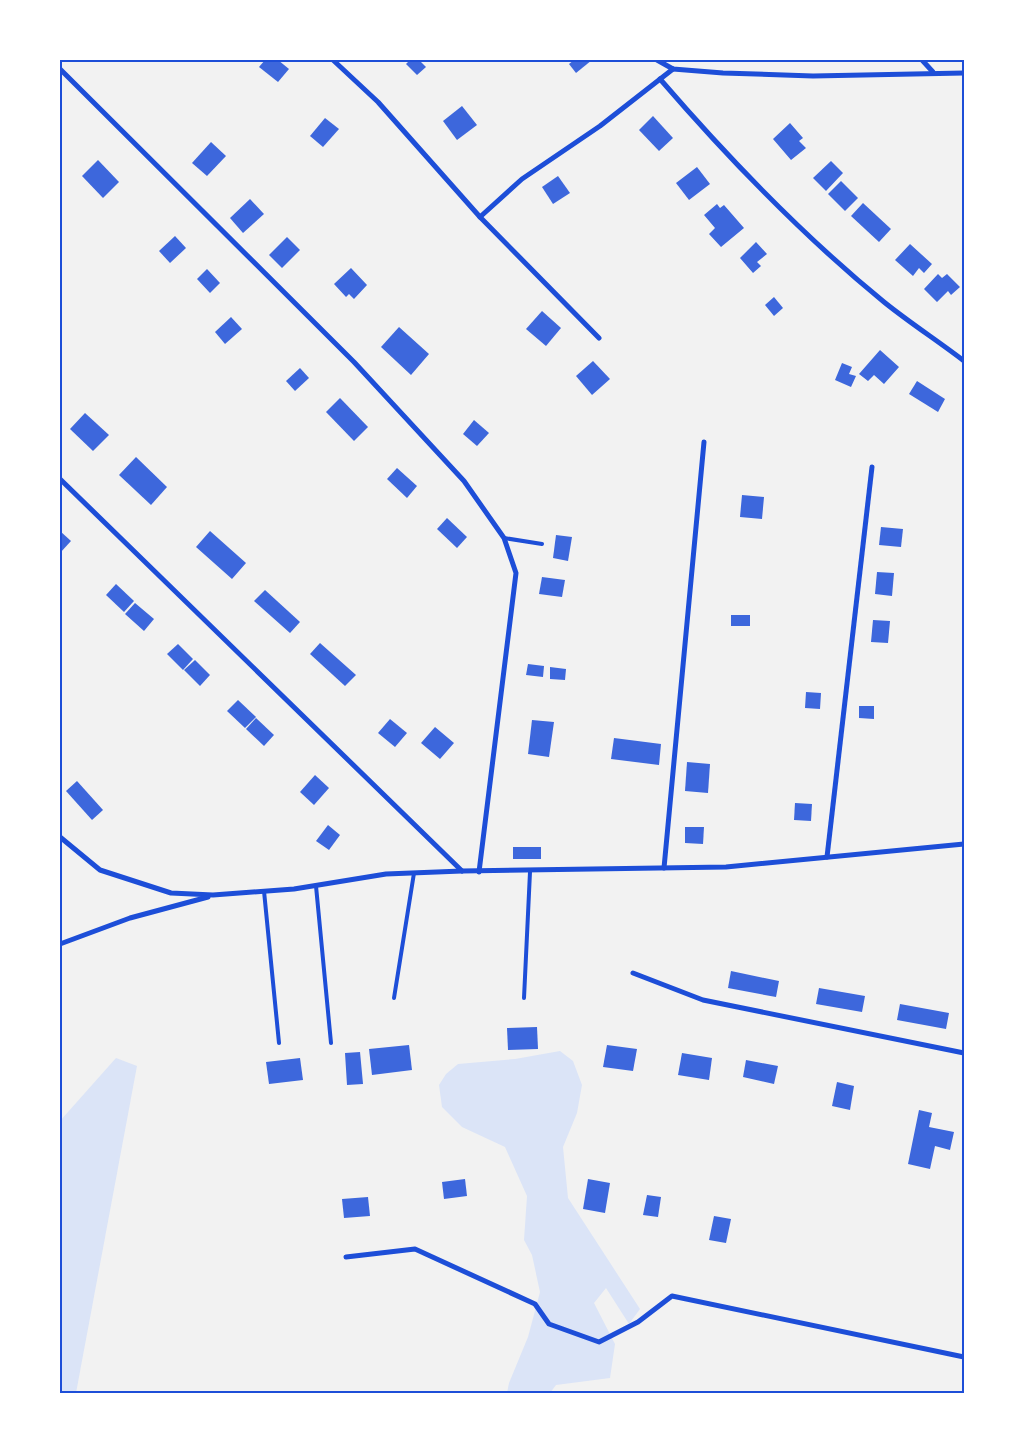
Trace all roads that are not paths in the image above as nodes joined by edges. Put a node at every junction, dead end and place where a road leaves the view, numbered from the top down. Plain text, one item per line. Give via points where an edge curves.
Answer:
1 (333, 60) edge
2 (657, 60) edge
3 (922, 60) edge
4 (60, 69) edge
5 (672, 69) junction
6 (932, 72) junction
7 (964, 73) edge
8 (660, 79) junction
9 (480, 217) junction
10 (599, 338) dead end
11 (964, 361) edge
12 (704, 442) dead end
13 (872, 467) dead end
14 (60, 480) edge
15 (504, 538) junction
16 (542, 544) dead end
17 (60, 837) edge
18 (964, 844) edge
19 (828, 856) junction
20 (664, 868) junction
21 (462, 871) junction
22 (479, 872) junction
23 (530, 872) junction
24 (414, 873) junction
25 (316, 886) junction
26 (264, 891) junction
27 (213, 895) junction
28 (60, 944) edge
29 (633, 973) dead end
30 (394, 998) dead end
31 (524, 998) dead end
32 (331, 1043) dead end
33 (279, 1044) dead end
34 (964, 1053) edge
35 (346, 1257) dead end
36 (964, 1357) edge

1 - 9 street via 378,102
2 - 5 street
3 - 6 street
4 - 15 street via 354,362 464,481
5 - 6 street via 812,76
5 - 8 street
6 - 7 street
8 - 9 street via 600,126 522,179
8 - 11 street via 716,144 777,206 884,302
9 - 10 street
12 - 20 street
13 - 19 street
14 - 21 street
15 - 16 lane
15 - 22 street via 516,573
17 - 27 street via 100,870 172,893
18 - 19 street
19 - 20 street via 726,867
20 - 23 street
21 - 22 street
21 - 24 street
22 - 23 street
23 - 31 lane
24 - 25 street via 386,874
24 - 30 lane
25 - 26 street
25 - 32 lane
26 - 27 street
26 - 33 lane
27 - 28 street via 130,918
29 - 34 street via 703,1000
35 - 36 street via 415,1249 535,1304 549,1324 599,1342 638,1322 672,1296

